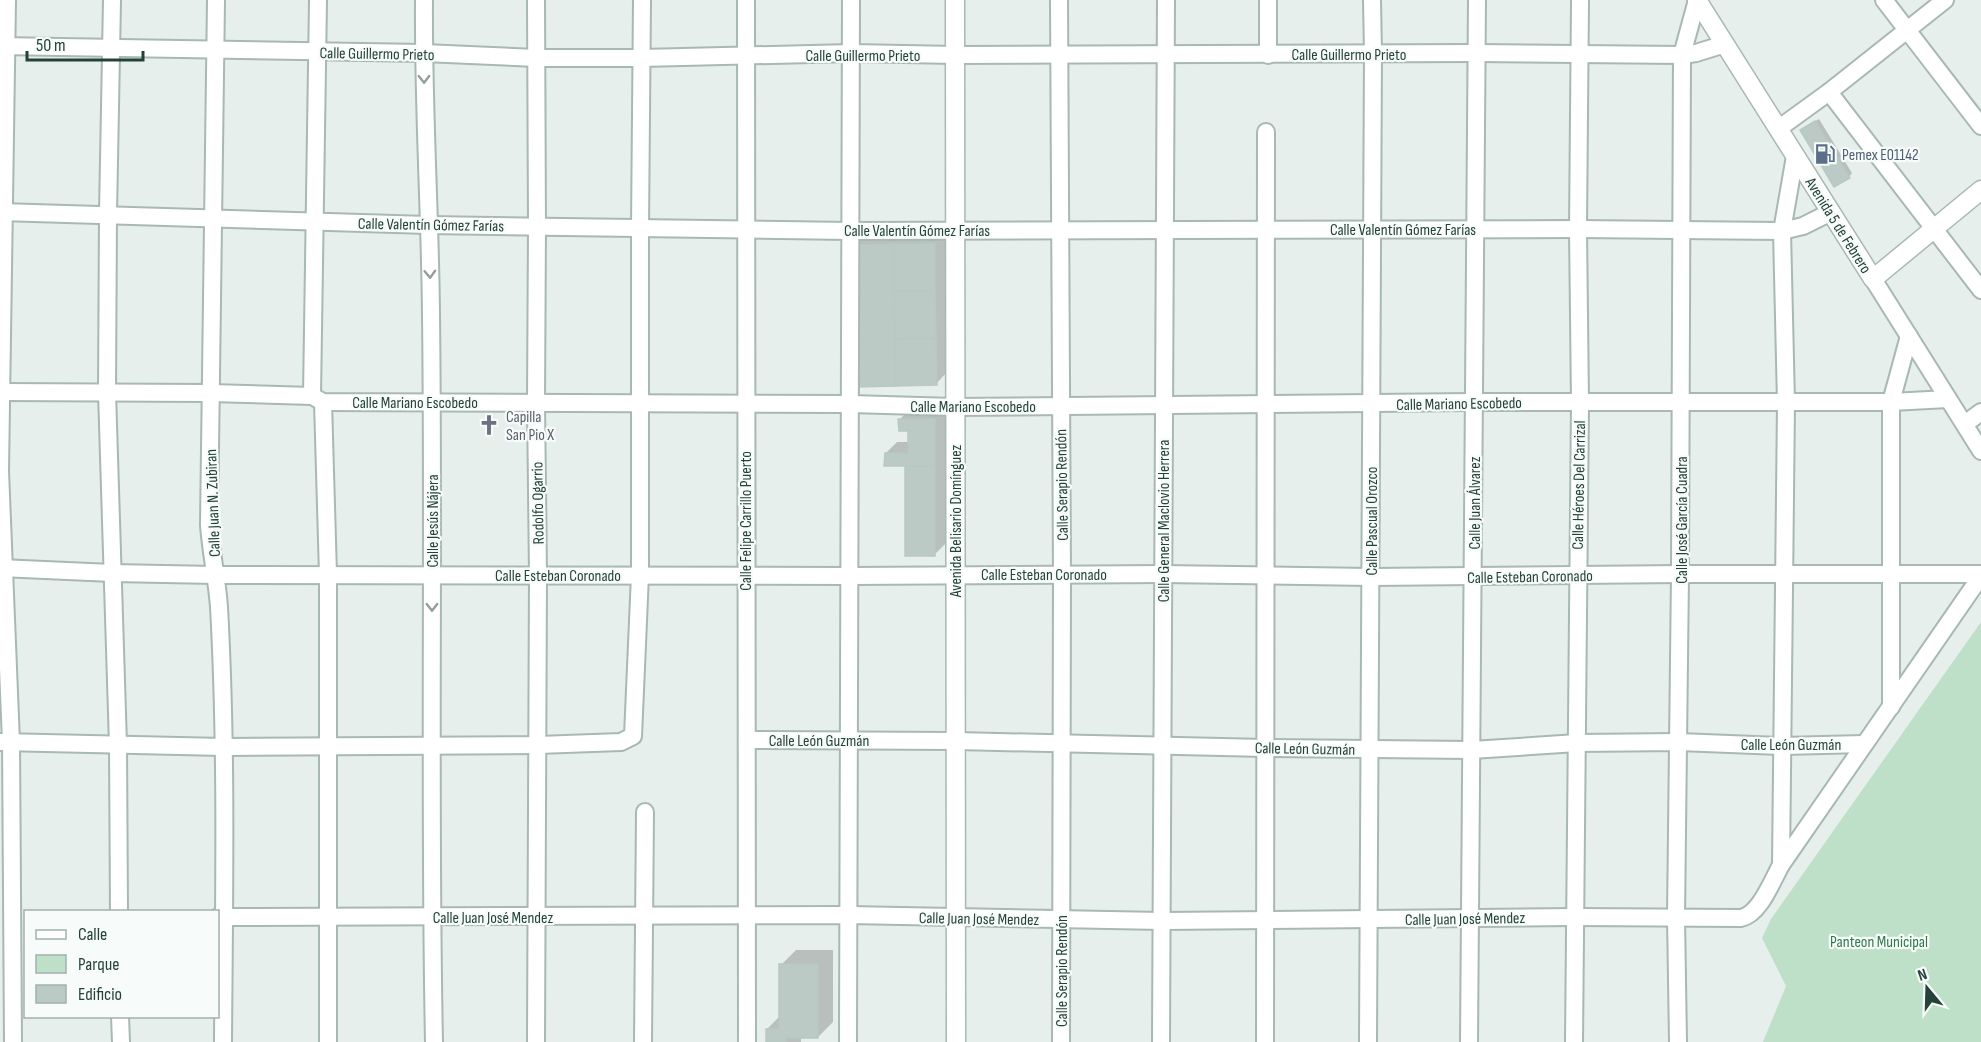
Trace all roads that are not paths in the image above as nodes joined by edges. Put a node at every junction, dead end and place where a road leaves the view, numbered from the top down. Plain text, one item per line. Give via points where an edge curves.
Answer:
1 (7, 0) edge
2 (112, 0) edge
3 (216, 0) edge
4 (318, 0) edge
5 (424, 0) edge
6 (536, 0) edge
7 (642, 0) edge
8 (746, 0) edge
9 (851, 0) edge
10 (955, 0) edge
11 (1059, 0) edge
12 (1166, 0) edge
13 (1268, 0) edge
14 (1372, 0) edge
15 (1477, 0) edge
16 (1580, 0) edge
17 (1697, 0) edge
18 (1884, 0) edge
19 (1945, 0) edge
20 (1907, 30) junction
21 (1725, 44) junction
22 (3, 46) edge
23 (111, 49) junction
24 (215, 50) junction
25 (318, 51) junction
26 (424, 53) junction
27 (1476, 53) junction
28 (1579, 53) junction
29 (851, 54) junction
30 (1059, 54) junction
31 (1167, 54) junction
32 (1373, 54) junction
33 (956, 55) junction
34 (1268, 55) junction
35 (1682, 55) junction
36 (746, 56) junction
37 (536, 58) junction
38 (642, 58) junction
39 (1829, 92) junction
40 (1981, 126) edge
41 (1778, 129) junction
42 (1266, 132) dead end
43 (1796, 156) junction
44 (1981, 190) edge
45 (1, 212) edge
46 (1831, 212) junction
47 (108, 214) junction
48 (212, 218) junction
49 (314, 221) junction
50 (428, 225) junction
51 (537, 227) junction
52 (640, 228) junction
53 (1934, 228) junction
54 (747, 229) junction
55 (1059, 229) junction
56 (1165, 229) junction
57 (1267, 229) junction
58 (1578, 229) junction
59 (956, 230) junction
60 (1371, 230) junction
61 (1474, 230) junction
62 (1681, 230) junction
63 (850, 231) junction
64 (1782, 231) junction
65 (1873, 279) junction
66 (1981, 290) edge
67 (1909, 336) junction
68 (1, 392) edge
69 (107, 392) junction
70 (210, 393) junction
71 (318, 399) junction
72 (1948, 399) junction
73 (431, 402) junction
74 (1474, 402) junction
75 (1580, 402) junction
76 (1891, 402) junction
77 (536, 403) junction
78 (641, 403) junction
79 (1681, 403) junction
80 (1786, 403) junction
81 (745, 404) junction
82 (851, 404) junction
83 (1164, 404) junction
84 (1266, 404) junction
85 (1371, 404) junction
86 (1060, 406) junction
87 (954, 407) junction
88 (1981, 412) edge
89 (1965, 424) junction
90 (1981, 451) edge
91 (2, 568) edge
92 (112, 573) junction
93 (1062, 574) junction
94 (1162, 574) junction
95 (1680, 574) junction
96 (1785, 574) junction
97 (216, 575) junction
98 (328, 575) junction
99 (432, 575) junction
100 (538, 575) junction
101 (640, 575) junction
102 (745, 575) junction
103 (956, 575) junction
104 (1267, 575) junction
105 (1577, 575) junction
106 (1891, 575) junction
107 (1981, 575) edge
108 (850, 576) junction
109 (1473, 576) junction
110 (1371, 577) junction
111 (1891, 707) junction
112 (747, 740) junction
113 (849, 740) junction
114 (956, 741) junction
115 (5, 742) edge
116 (1678, 742) junction
117 (1061, 743) junction
118 (1577, 743) junction
119 (1863, 744) junction
120 (118, 745) junction
121 (431, 745) junction
122 (538, 745) junction
123 (327, 746) junction
124 (1164, 746) junction
125 (1783, 746) junction
126 (224, 747) junction
127 (1265, 748) junction
128 (1368, 749) junction
129 (1472, 750) junction
130 (645, 812) dead end
131 (1781, 865) junction
132 (119, 910) edge
133 (849, 915) junction
134 (13, 917) edge
135 (538, 917) junction
136 (644, 917) junction
137 (746, 917) junction
138 (955, 917) junction
139 (1470, 917) junction
140 (1574, 917) junction
141 (1676, 917) junction
142 (221, 918) edge
143 (327, 918) junction
144 (431, 918) junction
145 (1368, 918) junction
146 (1060, 920) junction
147 (1162, 921) junction
148 (1265, 921) junction
149 (120, 1018) edge
150 (13, 1042) edge
151 (121, 1042) edge
152 (223, 1042) edge
153 (328, 1042) edge
154 (434, 1042) edge
155 (536, 1042) edge
156 (643, 1042) edge
157 (747, 1042) edge
158 (848, 1042) edge
159 (956, 1042) edge
160 (1061, 1042) edge
161 (1161, 1042) edge
162 (1265, 1042) edge
163 (1368, 1042) edge
164 (1469, 1042) edge
165 (1574, 1042) edge
166 (1678, 1042) edge

1 - 22 street
2 - 23 street
3 - 24 street, Calle Juan N. Zubiran
4 - 25 street
5 - 26 street, Calle Jesús Nájera
6 - 37 street, Rodolfo Ogarrio
7 - 38 street
8 - 36 street, Calle Felipe Carrillo Puerto
9 - 29 street
10 - 33 street, Avenida Belisario Domínguez
11 - 30 street, Calle Serapio Rendón
12 - 31 street, Calle General Maclovio Herrera
13 - 34 street
14 - 32 street, Calle Pascual Orozco
15 - 27 street, Calle Juan Álvarez
16 - 28 street, Calle Héroes Del Carrizal
17 - 21 street, Avenida 5 de Febrero
17 - 35 street, Calle José García Cuadra
18 - 20 street
19 - 20 street
20 - 39 street
20 - 40 street
21 - 35 street, Calle Guillermo Prieto
21 - 41 street, Avenida 5 de Febrero
22 - 23 street, Calle Guillermo Prieto
22 - 45 street
23 - 24 street, Calle Guillermo Prieto
23 - 47 street
24 - 25 street, Calle Guillermo Prieto
24 - 48 street, Calle Juan N. Zubiran
25 - 26 street, Calle Guillermo Prieto
25 - 49 street
26 - 37 street, Calle Guillermo Prieto
26 -> 50 street, Calle Jesús Nájera
27 - 28 street, Calle Guillermo Prieto
27 - 32 street, Calle Guillermo Prieto
27 - 61 street, Calle Juan Álvarez
28 - 35 street, Calle Guillermo Prieto
28 - 58 street, Calle Héroes Del Carrizal
29 - 33 street, Calle Guillermo Prieto
29 - 36 street, Calle Guillermo Prieto
29 - 63 street
30 - 31 street, Calle Guillermo Prieto
30 - 33 street, Calle Guillermo Prieto
30 - 55 street, Calle Serapio Rendón
31 - 34 street, Calle Guillermo Prieto
31 - 56 street, Calle General Maclovio Herrera
32 - 34 street, Calle Guillermo Prieto
32 - 60 street, Calle Pascual Orozco
33 - 59 street, Avenida Belisario Domínguez
35 - 62 street, Calle José García Cuadra
36 - 38 street, Calle Guillermo Prieto
36 - 54 street, Calle Felipe Carrillo Puerto
37 - 38 street, Calle Guillermo Prieto
37 - 51 street, Rodolfo Ogarrio
38 - 52 street
39 - 41 street
39 - 53 street
41 - 43 street, Avenida 5 de Febrero
42 - 57 street
43 - 46 street, Avenida 5 de Febrero
43 - 64 street
44 - 53 street
45 - 47 street, Calle Valentín Gómez Farías
45 - 68 street
46 - 64 street, Calle Valentín Gómez Farías
46 - 65 street, Avenida 5 de Febrero
47 - 48 street, Calle Valentín Gómez Farías
47 - 69 street
48 - 49 street, Calle Valentín Gómez Farías
48 - 70 street, Calle Juan N. Zubiran
49 - 50 street, Calle Valentín Gómez Farías
49 - 71 street
50 - 51 street, Calle Valentín Gómez Farías
50 -> 73 street, Calle Jesús Nájera
51 - 52 street, Calle Valentín Gómez Farías
51 - 77 street, Rodolfo Ogarrio
52 - 54 street, Calle Valentín Gómez Farías
52 - 78 street
53 - 65 street
53 - 66 street
54 - 63 street, Calle Valentín Gómez Farías
54 - 81 street, Calle Felipe Carrillo Puerto
55 - 56 street, Calle Valentín Gómez Farías
55 - 59 street, Calle Valentín Gómez Farías
55 - 86 street, Calle Serapio Rendón
56 - 57 street, Calle Valentín Gómez Farías
56 - 83 street, Calle General Maclovio Herrera
57 - 60 street, Calle Valentín Gómez Farías
57 - 84 street
58 - 61 street, Calle Valentín Gómez Farías
58 - 62 street, Calle Valentín Gómez Farías
58 - 75 street, Calle Héroes Del Carrizal
59 - 63 street, Calle Valentín Gómez Farías
59 - 87 street, Avenida Belisario Domínguez
60 - 61 street, Calle Valentín Gómez Farías
60 - 85 street, Calle Pascual Orozco
61 - 74 street, Calle Juan Álvarez
62 - 64 street, Calle Valentín Gómez Farías
62 - 79 street, Calle José García Cuadra
63 - 82 street
64 - 80 street
65 - 67 street, Avenida 5 de Febrero
67 - 72 street, Avenida 5 de Febrero
67 - 76 street
68 - 69 street, Calle Mariano Escobedo
68 - 91 street
69 - 70 street, Calle Mariano Escobedo
69 - 92 street
70 - 71 street, Calle Mariano Escobedo
70 - 97 street, Calle Juan N. Zubiran via 209,525
71 - 73 street, Calle Mariano Escobedo
71 - 98 street
72 - 76 street, Calle Mariano Escobedo
72 - 89 street, Avenida 5 de Febrero
73 - 77 street, Calle Mariano Escobedo
73 - 99 street, Calle Jesús Nájera
74 - 75 street, Calle Mariano Escobedo
74 - 85 street, Calle Mariano Escobedo
74 - 109 street, Calle Juan Álvarez
75 - 79 street, Calle Mariano Escobedo
75 - 105 street, Calle Héroes Del Carrizal
76 - 80 street, Calle Mariano Escobedo
76 - 106 street
77 - 78 street, Calle Mariano Escobedo
77 - 100 street, Rodolfo Ogarrio
78 - 81 street, Calle Mariano Escobedo
78 - 101 street
79 - 80 street, Calle Mariano Escobedo
79 - 95 street, Calle José García Cuadra
80 - 96 street
81 - 82 street, Calle Mariano Escobedo
81 - 102 street, Calle Felipe Carrillo Puerto
82 - 87 street, Calle Mariano Escobedo
82 - 108 street
83 - 84 street, Calle Mariano Escobedo
83 - 86 street, Calle Mariano Escobedo
83 - 94 street, Calle General Maclovio Herrera
84 - 85 street, Calle Mariano Escobedo
84 - 104 street
85 - 110 street, Calle Pascual Orozco
86 - 87 street, Calle Mariano Escobedo
86 - 93 street, Calle Serapio Rendón
87 - 103 street, Avenida Belisario Domínguez
88 - 89 street
89 - 90 street, Avenida 5 de Febrero
91 - 92 street, Calle Esteban Coronado
91 - 115 street
92 - 97 street, Calle Esteban Coronado
92 - 120 street
93 - 94 street, Calle Esteban Coronado
93 - 103 street, Calle Esteban Coronado
93 - 117 street, Calle Serapio Rendón
94 - 104 street, Calle Esteban Coronado
94 - 124 street, Calle General Maclovio Herrera
95 - 96 street, Calle Esteban Coronado
95 - 105 street, Calle Esteban Coronado
95 - 116 street, Calle José García Cuadra
96 - 106 street, Calle Esteban Coronado
96 - 125 street
97 - 98 street, Calle Esteban Coronado
97 - 126 street, Calle Juan N. Zubiran
98 - 99 street, Calle Esteban Coronado
98 - 123 street
99 - 100 street, Calle Esteban Coronado
99 -> 121 street, Calle Jesús Nájera
100 - 101 street, Calle Esteban Coronado
100 - 122 street, Rodolfo Ogarrio
101 - 102 street, Calle Esteban Coronado
101 - 122 street via 634,731 630,738
102 - 108 street, Calle Esteban Coronado
102 - 112 street, Calle Felipe Carrillo Puerto
103 - 108 street, Calle Esteban Coronado
103 - 114 street, Avenida Belisario Domínguez
104 - 110 street, Calle Esteban Coronado
104 - 127 street
105 - 109 street, Calle Esteban Coronado
105 - 118 street, Calle Héroes Del Carrizal
106 - 107 street, Calle Esteban Coronado
106 - 111 street
107 - 111 street
108 - 113 street
109 - 110 street, Calle Esteban Coronado
109 - 129 street, Calle Juan Álvarez
110 - 128 street, Calle Pascual Orozco
111 - 119 street
112 - 113 street, Calle León Guzmán
112 - 137 street, Calle Felipe Carrillo Puerto
113 - 114 street, Calle León Guzmán
113 - 133 street
114 - 117 street, Calle León Guzmán
114 - 138 street, Avenida Belisario Domínguez
115 - 120 street
115 - 134 street
116 - 118 street, Calle León Guzmán
116 - 125 street, Calle León Guzmán
116 - 141 street, Calle José García Cuadra
117 - 124 street, Calle León Guzmán
117 - 146 street, Calle Serapio Rendón
118 - 129 street, Calle León Guzmán
118 - 140 street, Calle Héroes Del Carrizal
119 - 125 street, Calle León Guzmán
119 - 131 street
120 - 126 street
120 - 132 street
121 - 122 street
121 - 123 street
121 - 144 street, Calle Jesús Nájera
122 - 135 street, Rodolfo Ogarrio
123 - 126 street
123 - 143 street
124 - 127 street, Calle León Guzmán
124 - 147 street, Calle General Maclovio Herrera
125 - 131 street
126 - 142 street, Calle Juan N. Zubiran
127 - 128 street, Calle León Guzmán
127 - 148 street
128 - 129 street, Calle León Guzmán
128 - 145 street, Calle Pascual Orozco
129 - 139 street, Calle Juan Álvarez
130 - 136 street
131 - 141 street, Calle Juan José Mendez via 1756,909 1747,917
133 - 137 street, Calle Juan José Mendez
133 - 138 street, Calle Juan José Mendez
133 - 158 street
134 - 150 street
135 - 136 street, Calle Juan José Mendez
135 - 144 street, Calle Juan José Mendez
135 - 155 street, Rodolfo Ogarrio
136 - 137 street, Calle Juan José Mendez
136 - 156 street
137 - 157 street, Calle Felipe Carrillo Puerto
138 - 146 street, Calle Juan José Mendez
138 - 159 street, Avenida Belisario Domínguez
139 - 140 street, Calle Juan José Mendez
139 - 145 street, Calle Juan José Mendez
139 - 164 street, Calle Juan Álvarez
140 - 141 street, Calle Juan José Mendez
140 - 165 street, Calle Héroes Del Carrizal
141 - 166 street, Calle José García Cuadra
142 - 143 street, Calle Juan José Mendez
142 - 152 street, Calle Juan N. Zubiran
143 - 144 street, Calle Juan José Mendez
143 - 153 street
144 - 154 street, Calle Jesús Nájera
145 - 148 street, Calle Juan José Mendez
145 - 163 street, Calle Pascual Orozco
146 - 147 street, Calle Juan José Mendez
146 - 160 street, Calle Serapio Rendón
147 - 148 street, Calle Juan José Mendez
147 - 161 street, Calle General Maclovio Herrera
148 - 162 street
149 - 151 street

